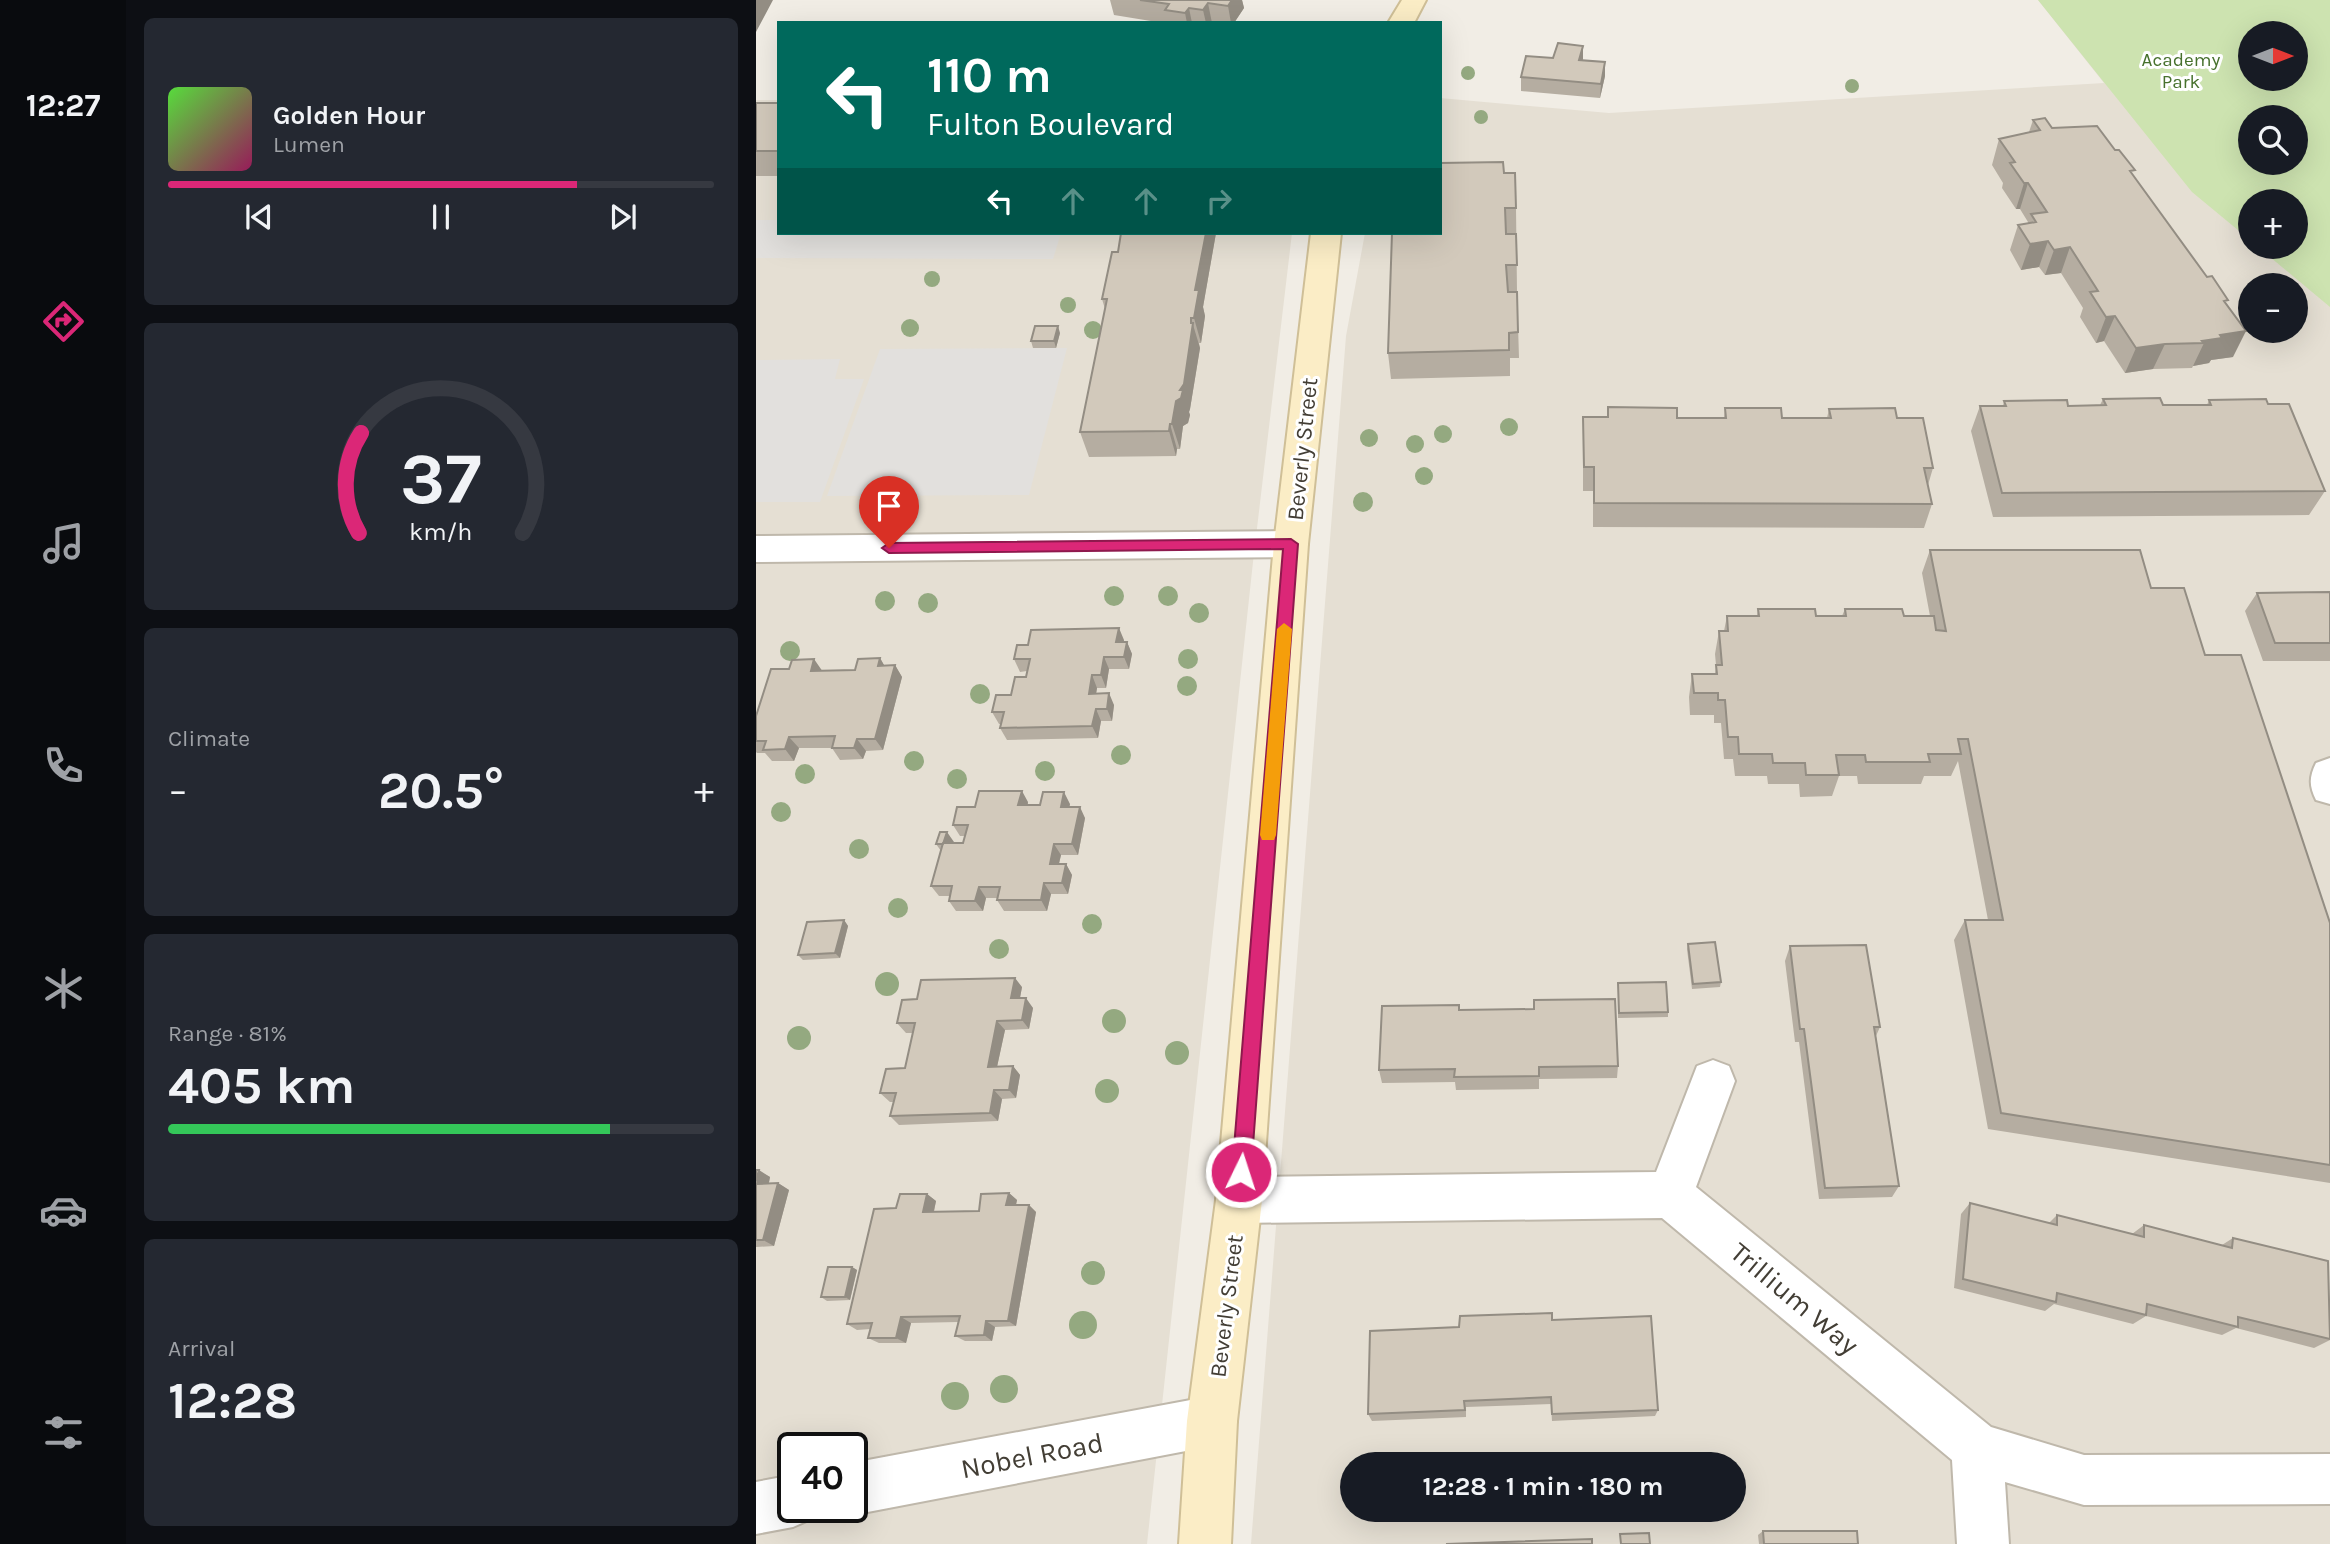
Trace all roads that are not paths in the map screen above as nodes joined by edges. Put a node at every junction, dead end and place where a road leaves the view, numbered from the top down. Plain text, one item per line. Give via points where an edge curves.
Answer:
1 (1414, 0) edge
2 (1402, 21) edge
3 (1326, 235) edge
4 (1291, 544) junction
5 (756, 549) edge
6 (2330, 774) edge
7 (2330, 788) edge
8 (1713, 1081) dead end
9 (1670, 1195) junction
10 (1239, 1200) junction
11 (1212, 1421) junction
12 (1977, 1448) junction
13 (2330, 1479) edge
14 (868, 1486) edge
15 (777, 1504) edge
16 (756, 1508) edge
17 (1205, 1544) edge
18 (1983, 1544) edge

1 - 2 street
3 - 4 street, Beverly Street
4 - 5 street
4 - 10 street, Beverly Street
6 - 7 street
8 - 9 street
9 - 10 street
9 - 12 street, Trillium Way
10 - 11 street, Beverly Street
11 - 14 street, Nobel Road
11 - 17 street, Beverly Street
12 - 13 street, Trillium Way via 2084,1480
12 - 18 street
15 - 16 street

